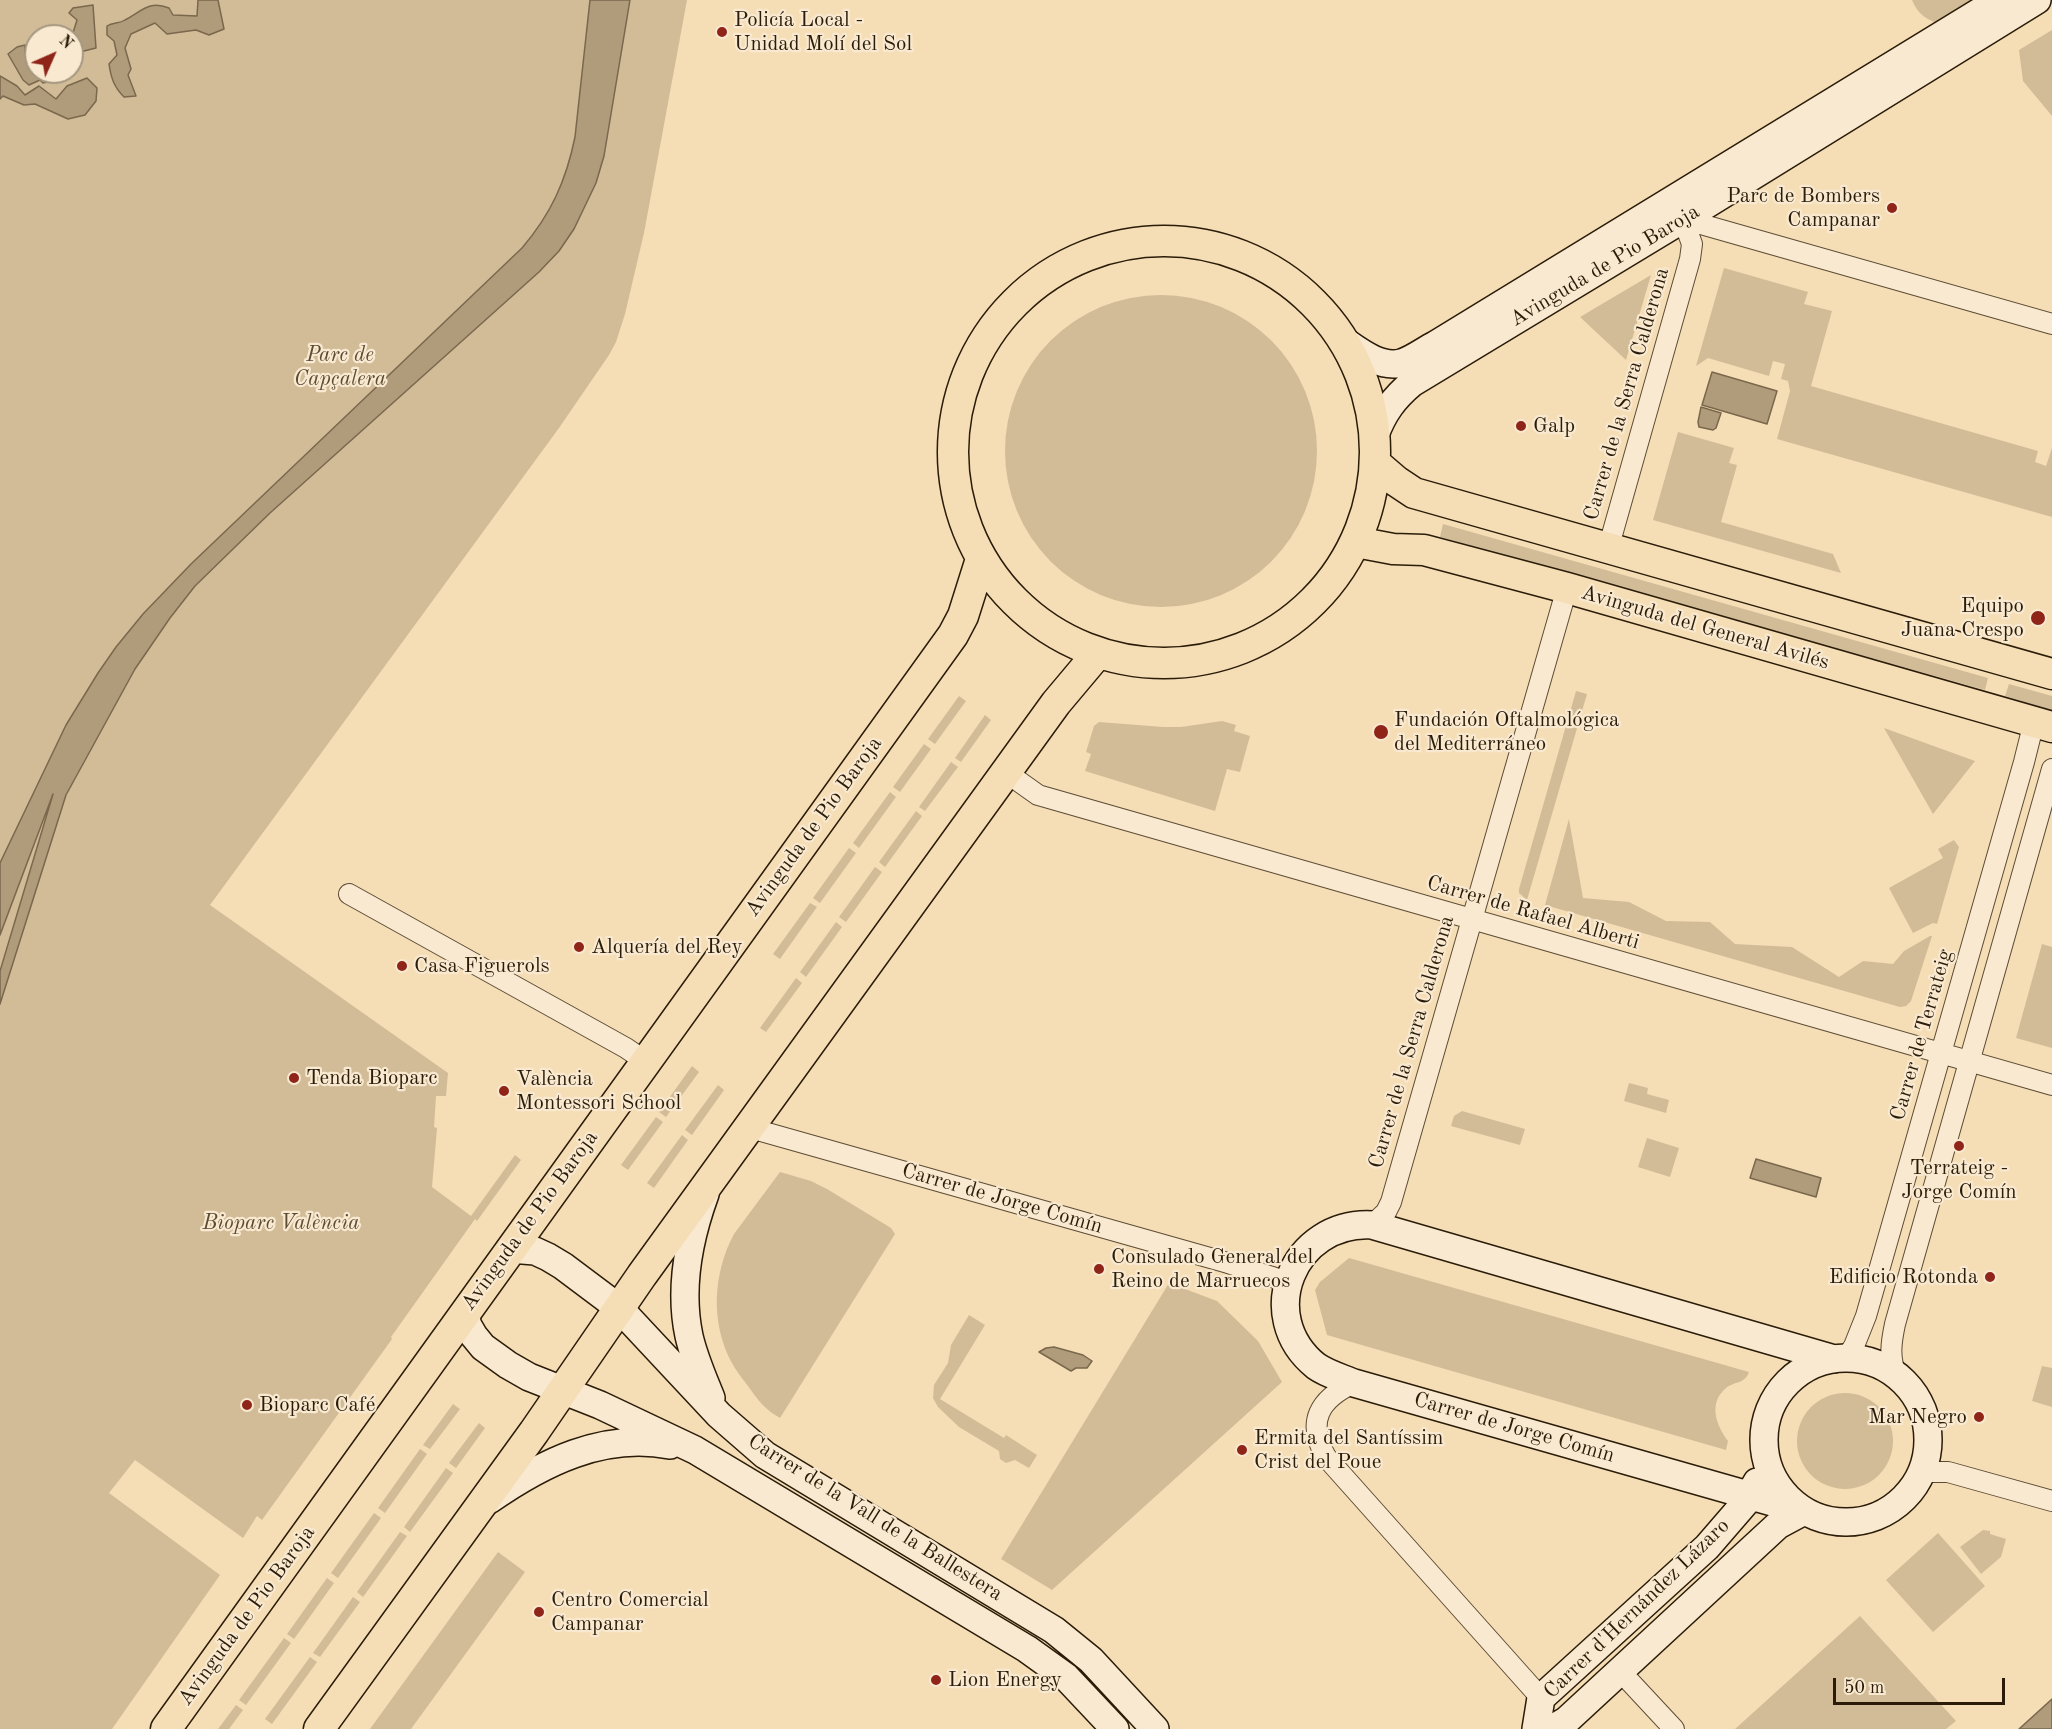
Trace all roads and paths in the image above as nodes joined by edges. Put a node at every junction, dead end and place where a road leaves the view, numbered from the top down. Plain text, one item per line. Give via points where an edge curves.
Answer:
1 (2000, 0) edge
2 (2037, 0) edge
3 (1683, 219) junction
4 (2052, 324) edge
5 (1344, 341) junction
6 (1375, 449) junction
7 (1356, 542) junction
8 (1608, 549) junction
9 (981, 559) junction
10 (1567, 588) junction
11 (1098, 653) junction
12 (2052, 674) edge
13 (2043, 724) edge
14 (2052, 770) edge
15 (1007, 773) junction
16 (349, 894) dead end
17 (1472, 920) junction
18 (1941, 1055) junction
19 (645, 1061) junction
20 (1969, 1062) junction
21 (2052, 1085) edge
22 (750, 1128) junction
23 (709, 1184) junction
24 (1372, 1225) junction
25 (510, 1249) junction
26 (1288, 1282) junction
27 (619, 1308) junction
28 (466, 1311) junction
29 (1840, 1359) junction
30 (1896, 1376) junction
31 (1354, 1383) junction
32 (562, 1390) junction
33 (719, 1415) junction
34 (695, 1450) junction
35 (1767, 1461) junction
36 (1920, 1476) junction
37 (1749, 1496) junction
38 (2052, 1501) edge
39 (478, 1508) junction
40 (1804, 1511) junction
41 (1620, 1671) junction
42 (1541, 1698) junction
43 (166, 1729) edge
44 (319, 1729) edge
45 (1115, 1729) edge
46 (1155, 1729) edge
47 (1536, 1729) edge
48 (1552, 1729) edge
49 (1674, 1729) edge

1 - 5 street, Avinguda de Pio Baroja via 1401,363 1384,363
2 - 3 street, Avinguda de Pio Baroja
3 - 4 street
3 - 6 street, Avinguda de Pio Baroja via 1412,383 1381,418
3 - 8 street, Carrer de la Serra Calderona via 1692,244 1690,259
5 - 6 main road via 1365,387
5 - 9 main road via 1315,304 1291,282 1264,265 1203,243 1170,240 1106,247 1047,274 1022,293 981,343 957,403 952,467 957,499
6 - 7 main road via 1370,503
6 - 8 main road via 1396,481 1414,493
7 - 10 main road, Avinguda del General Avilés via 1424,550
7 - 11 main road via 1322,593 1292,621 1248,646 1219,657 1189,662 1158,663
8 - 12 main road
9 - 11 main road via 1010,597 1037,621
9 - 19 main road, Avinguda de Pio Baroja via 955,632
10 - 13 main road, Avinguda del General Avilés
10 - 17 street, Carrer de la Serra Calderona
11 - 15 main road via 1056,703
13 - 18 street, Carrer de Terrateig via 2021,774
14 - 20 street
15 - 17 street, Carrer de Rafael Alberti via 1038,795
15 - 22 main road
16 - 19 street
17 - 18 street, Carrer de Rafael Alberti
17 - 24 street, Carrer de la Serra Calderona via 1391,1202
18 - 20 street, Carrer de Rafael Alberti
18 - 29 street, Carrer de Terrateig via 1866,1316 1854,1346
19 - 25 main road, Avinguda de Pio Baroja
20 - 21 street, Carrer de Rafael Alberti
20 - 30 street via 1895,1324 1890,1348
22 - 23 main road
22 - 26 street, Carrer de Jorge Comín
23 - 27 main road
23 - 33 street via 691,1242 686,1310 697,1365
24 - 26 street, Carrer de Jorge Comín via 1329,1233 1299,1260
24 - 29 street, Carrer de Jorge Comín
25 - 27 street, Carrer de la Vall de la Ballestera via 536,1251 548,1257
25 - 28 main road, Avinguda de Pio Baroja
26 - 31 street, Carrer de Jorge Comín via 1285,1303 1289,1327 1301,1348 1316,1366
27 - 32 main road
27 - 33 street, Carrer de la Vall de la Ballestera
28 - 32 street, Carrer de la Vall de la Ballestera via 467,1324 483,1347 529,1377
28 - 43 main road, Avinguda de Pio Baroja
29 - 30 street via 1864,1360
29 - 35 street via 1812,1365 1779,1392 1768,1414 1764,1440
30 - 36 street via 1916,1399 1926,1424 1928,1445
31 - 37 street, Carrer de Jorge Comín
31 - 42 street via 1328,1398 1320,1411 1315,1427 1322,1450
32 - 34 street, Carrer de la Vall de la Ballestera
32 - 39 main road
33 - 46 street, Carrer de la Vall de la Ballestera via 765,1455 1054,1630 1091,1660
34 - 39 street via 642,1442 582,1450 519,1479
34 - 45 street, Carrer de la Vall de la Ballestera via 1027,1649 1066,1677
35 - 37 street, Carrer d'Hernández Lázaro
35 - 40 street via 1776,1484
36 - 38 street via 1948,1472
36 - 40 street via 1902,1500 1881,1515 1852,1522 1826,1520
37 - 40 street, Carrer de Jorge Comín
37 - 42 street, Carrer d'Hernández Lázaro via 1707,1547
39 - 44 main road
40 - 41 street, Carrer d'Hernández Lázaro via 1778,1525
41 - 48 street, Carrer d'Hernández Lázaro
41 - 49 street
42 - 47 street, Carrer d'Hernández Lázaro

